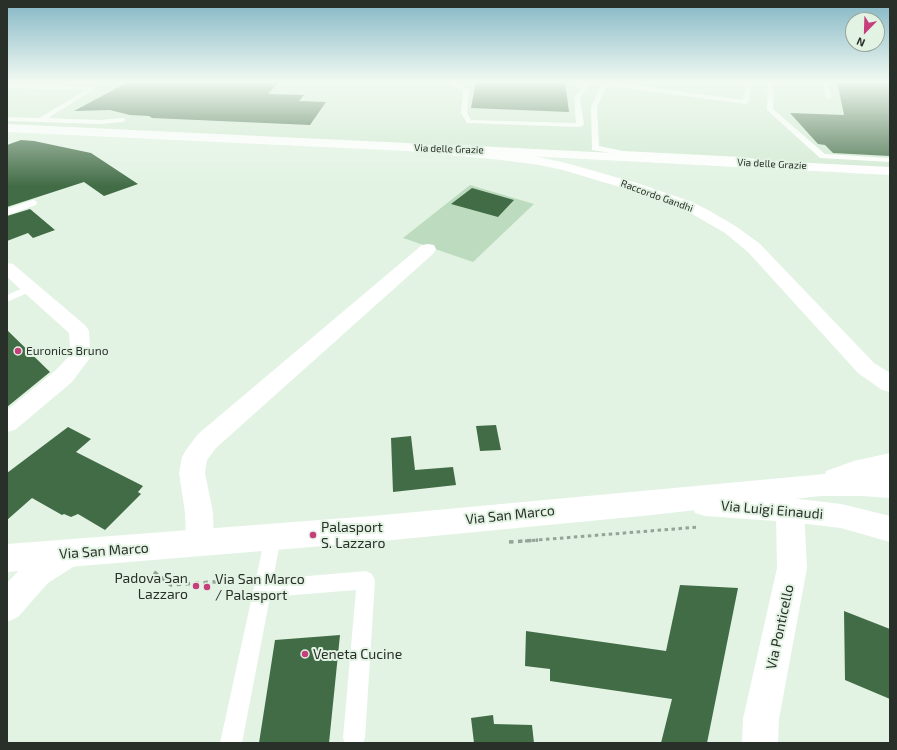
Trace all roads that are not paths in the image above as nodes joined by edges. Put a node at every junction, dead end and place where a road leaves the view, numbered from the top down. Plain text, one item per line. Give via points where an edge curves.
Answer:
1 (47, 116) edge
2 (466, 116) edge
3 (579, 116) edge
4 (594, 116) edge
5 (777, 116) edge
6 (7, 119) edge
7 (40, 120) junction
8 (123, 120) dead end
9 (7, 128) edge
10 (407, 147) junction
11 (890, 160) edge
12 (782, 165) junction
13 (890, 171) edge
14 (33, 203) dead end
15 (7, 212) edge
16 (428, 249) dead end
17 (7, 268) edge
18 (30, 288) junction
19 (7, 299) edge
20 (890, 384) edge
21 (7, 423) edge
22 (890, 464) edge
23 (820, 484) junction
24 (890, 487) edge
25 (652, 502) junction
26 (790, 510) junction
27 (890, 529) edge
28 (200, 543) junction
29 (271, 550) junction
30 (68, 553) junction
31 (7, 558) edge
32 (263, 589) junction
33 (7, 606) edge
34 (354, 738) dead end
35 (231, 743) edge
36 (760, 743) edge

1 - 7 lane
2 - 3 lane via 469,122 580,125
4 - 12 lane via 595,148 623,153 742,159
5 - 11 lane via 823,156
6 - 7 lane
7 - 8 lane
9 - 10 main road, Via delle Grazie
10 - 12 main road, Via delle Grazie
10 - 20 main road, Raccordo Gandhi via 488,154 559,165 652,192 703,213 754,248 866,368
12 - 13 main road, Via delle Grazie
14 - 15 lane
16 - 28 main road via 207,441 195,457 192,473 199,513
17 - 18 main road
18 - 19 lane
18 - 21 main road via 79,331 79,358 64,376
22 - 23 main road, Via San Marco via 854,472
23 - 24 main road, Via San Marco
23 - 25 main road, Via San Marco
25 - 26 main road, Via Luigi Einaudi
25 - 29 main road, Via San Marco
26 - 27 main road, Via Luigi Einaudi via 841,516
26 - 36 main road, Via Ponticello via 792,568 761,719
28 - 29 main road, Via San Marco
28 - 30 main road, Via San Marco
29 - 32 lane
30 - 31 main road, Via San Marco
30 - 33 main road via 38,573
32 - 34 lane via 366,580
32 - 35 lane

